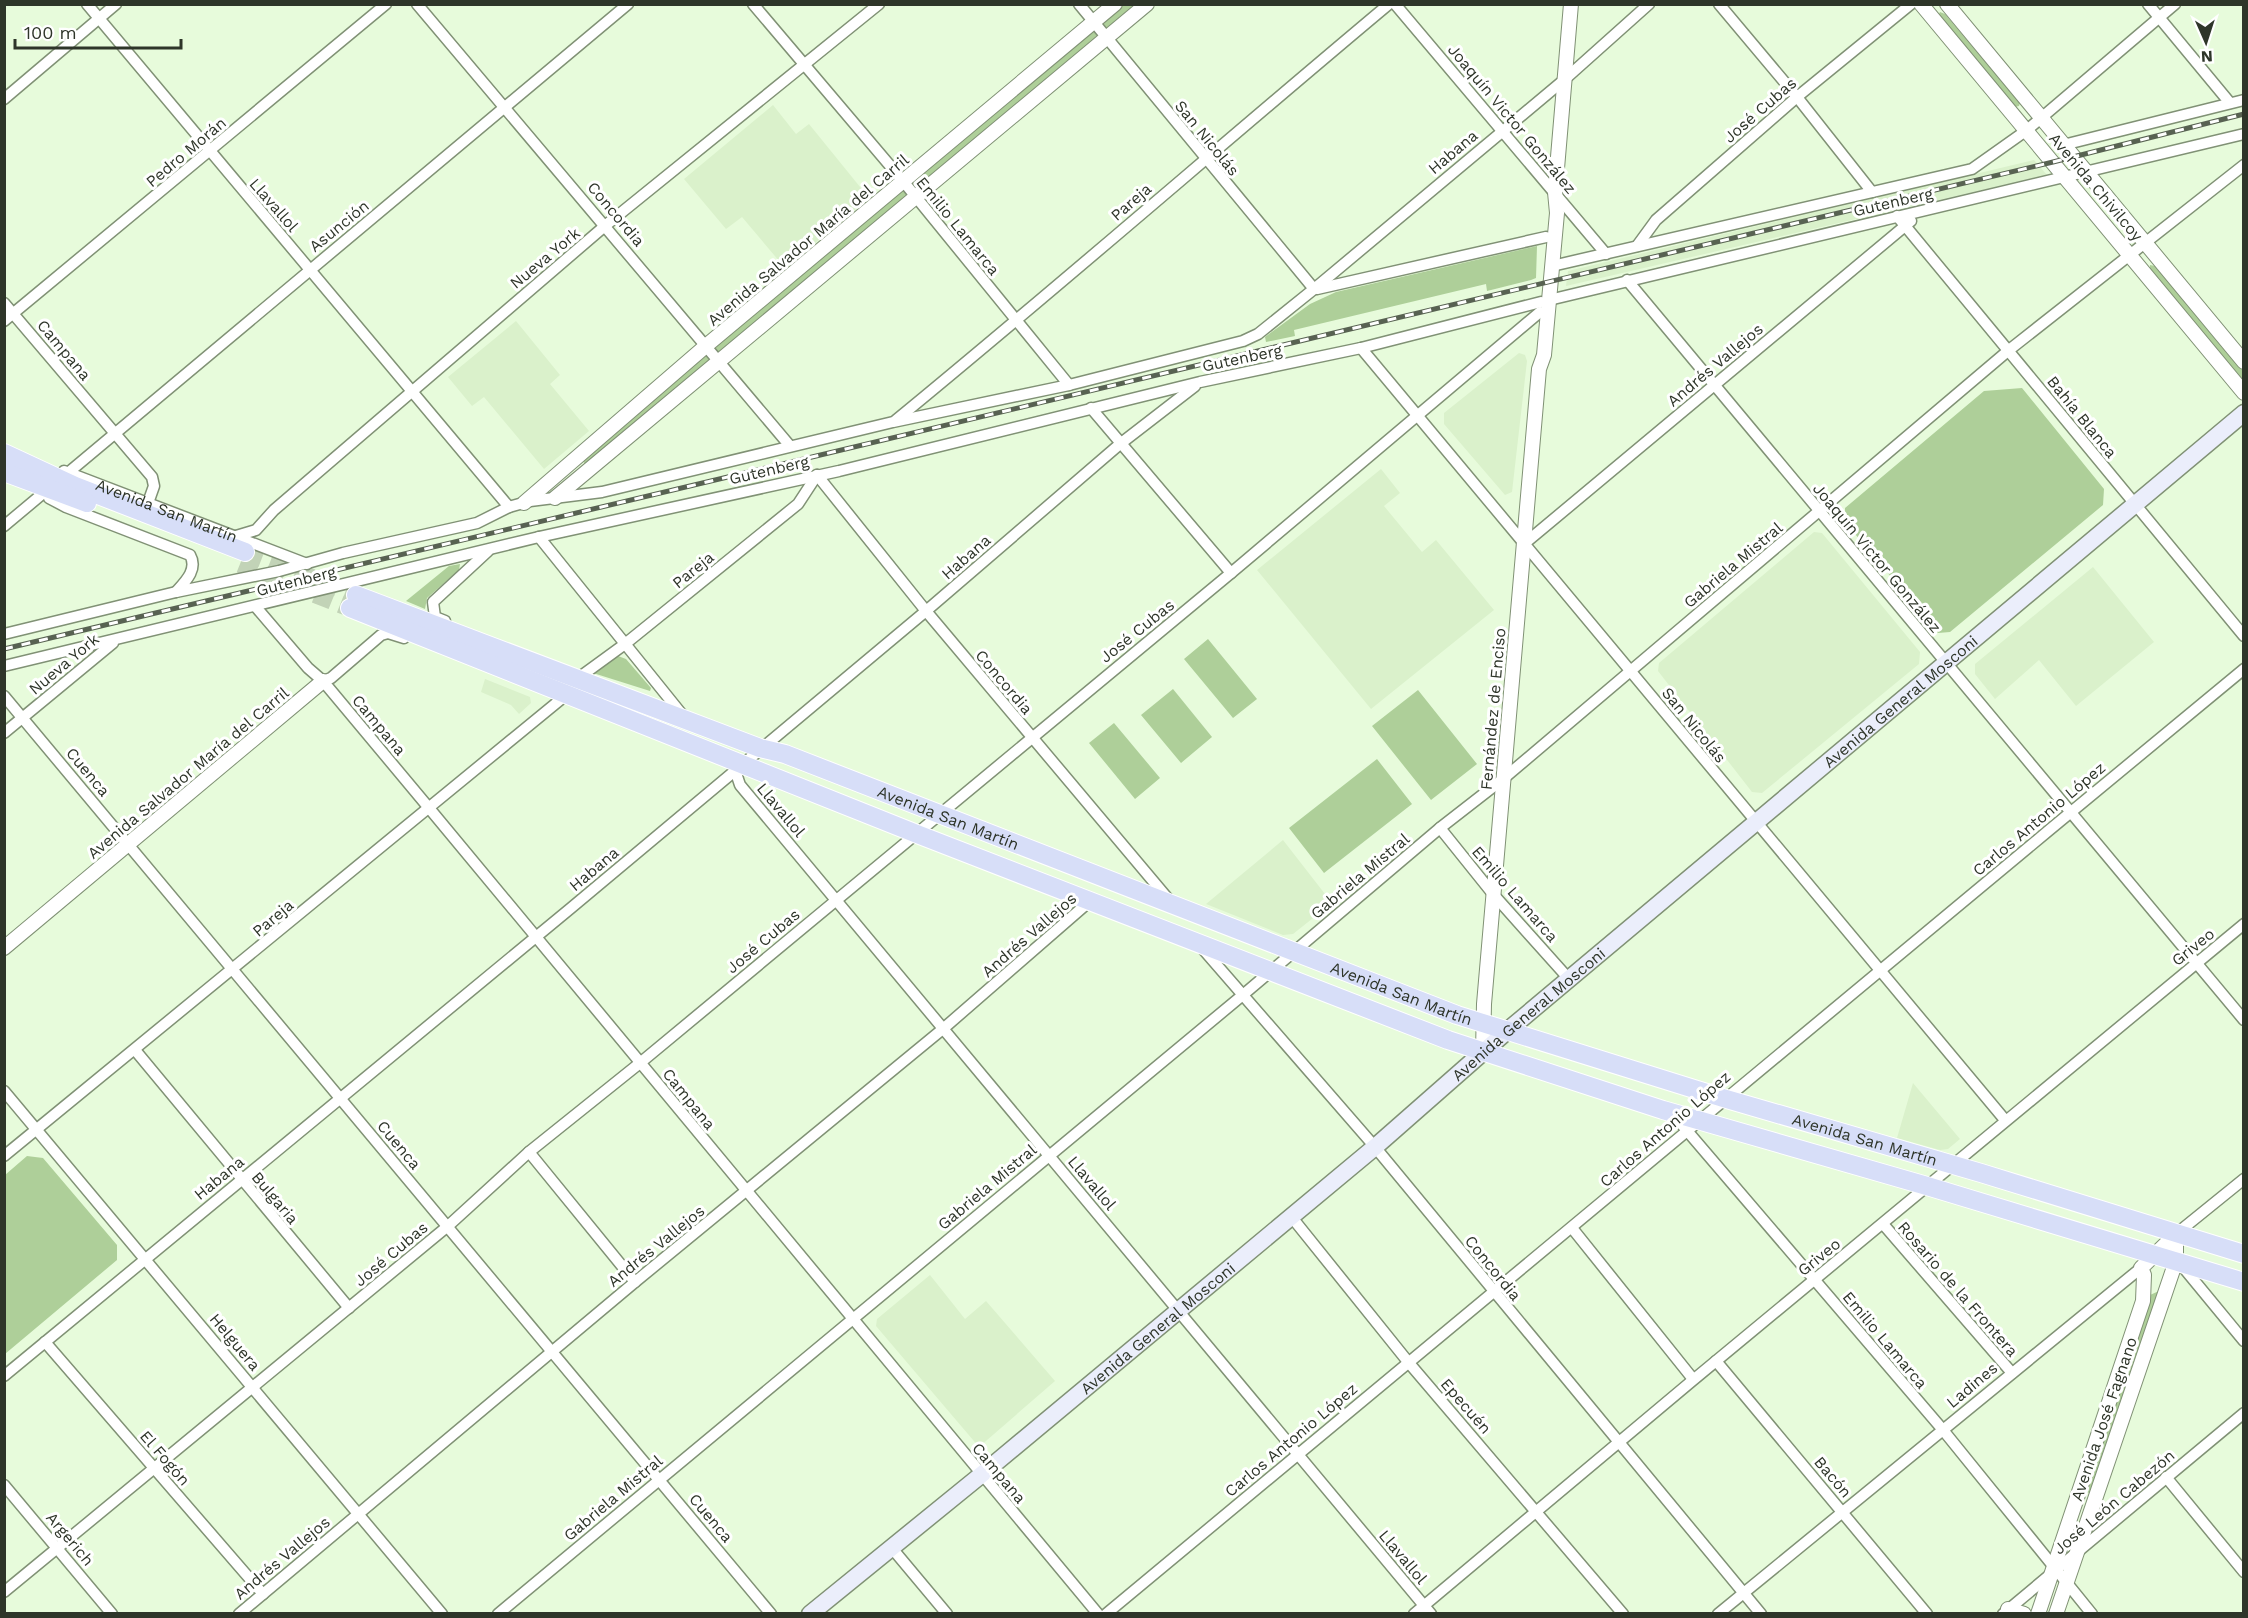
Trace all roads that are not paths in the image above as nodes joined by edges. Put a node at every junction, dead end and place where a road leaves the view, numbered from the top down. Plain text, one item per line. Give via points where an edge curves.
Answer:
1 (87, 4) edge
2 (116, 4) edge
3 (386, 4) edge
4 (417, 4) edge
5 (628, 4) edge
6 (753, 4) edge
7 (879, 4) edge
8 (1079, 4) edge
9 (1115, 4) edge
10 (1148, 4) edge
11 (1389, 4) edge
12 (1395, 4) edge
13 (1571, 4) edge
14 (1650, 4) edge
15 (1719, 4) edge
16 (1911, 4) edge
17 (1921, 4) edge
18 (1947, 4) edge
19 (2148, 4) edge
20 (2175, 4) edge
21 (2159, 18) junction
22 (99, 19) junction
23 (1094, 22) junction
24 (1107, 38) junction
25 (805, 66) junction
26 (1564, 80) junction
27 (1797, 97) junction
28 (4, 99) edge
29 (2244, 100) edge
30 (2230, 103) junction
31 (506, 108) junction
32 (2041, 118) junction
33 (1503, 130) junction
34 (2026, 130) junction
35 (2244, 134) edge
36 (2063, 145) junction
37 (210, 153) junction
38 (1204, 159) junction
39 (2244, 165) edge
40 (2084, 171) junction
41 (2065, 176) junction
42 (903, 181) junction
43 (1555, 192) junction
44 (1872, 192) junction
45 (915, 196) junction
46 (1926, 210) junction
47 (1897, 216) junction
48 (606, 225) junction
49 (1905, 225) junction
50 (1546, 237) junction
51 (2144, 242) junction
52 (1637, 246) junction
53 (1606, 254) junction
54 (2130, 254) junction
55 (1552, 266) junction
56 (310, 270) junction
57 (1627, 280) junction
58 (1314, 289) junction
59 (4, 303) edge
60 (1543, 305) junction
61 (9, 317) edge
62 (1274, 321) joint
63 (1016, 322) junction
64 (707, 345) junction
65 (1361, 348) junction
66 (2009, 350) junction
67 (719, 360) junction
68 (2244, 363) edge
69 (1200, 382) junction
70 (1070, 385) junction
71 (1715, 385) junction
72 (413, 393) junction
73 (2244, 393) edge
74 (1091, 408) junction
75 (2244, 413) edge
76 (1419, 416) junction
77 (893, 422) junction
78 (115, 435) junction
79 (1120, 444) junction
80 (790, 446) junction
81 (4, 453) edge
82 (24, 461) junction
83 (4, 472) edge
84 (69, 472) junction
85 (817, 475) junction
86 (47, 490) junction
87 (555, 498) junction
88 (148, 503) junction
89 (524, 503) junction
90 (2133, 503) junction
91 (509, 507) junction
92 (1819, 512) junction
93 (4, 526) edge
94 (539, 537) junction
95 (1524, 544) junction
96 (489, 550) junction
97 (240, 551) junction
98 (307, 564) junction
99 (1231, 573) junction
100 (176, 592) junction
101 (255, 606) junction
102 (926, 611) junction
103 (4, 634) edge
104 (396, 635) joint
105 (2244, 636) edge
106 (115, 641) junction
107 (625, 644) junction
108 (1946, 663) junction
109 (4, 666) edge
110 (2244, 669) edge
111 (1631, 672) junction
112 (578, 680) junction
113 (323, 681) junction
114 (4, 696) edge
115 (560, 700) junction
116 (604, 708) junction
117 (23, 718) junction
118 (687, 721) junction
119 (4, 733) edge
120 (1031, 738) junction
121 (760, 748) junction
122 (739, 767) junction
123 (1503, 779) junction
124 (429, 808) junction
125 (2071, 812) junction
126 (939, 814) junction
127 (1755, 823) junction
128 (1440, 828) junction
129 (916, 834) junction
130 (129, 845) junction
131 (1493, 894) junction
132 (836, 899) junction
133 (1090, 901) junction
134 (1173, 905) junction
135 (2244, 924) edge
136 (537, 936) junction
137 (1199, 944) junction
138 (4, 948) edge
139 (1294, 952) junction
140 (2197, 963) junction
141 (233, 970) junction
142 (1272, 970) junction
143 (1879, 972) junction
144 (1569, 979) junction
145 (1244, 994) junction
146 (2244, 1020) edge
147 (1483, 1023) junction
148 (944, 1028) junction
149 (1507, 1031) junction
150 (135, 1050) junction
151 (1483, 1052) junction
152 (640, 1063) junction
153 (4, 1090) edge
154 (341, 1098) junction
155 (1723, 1098) junction
156 (2005, 1120) junction
157 (1692, 1126) junction
158 (37, 1129) junction
159 (1375, 1147) junction
160 (529, 1152) junction
161 (1049, 1154) junction
162 (4, 1156) edge
163 (1952, 1165) junction
164 (2244, 1179) edge
165 (240, 1180) junction
166 (1927, 1186) junction
167 (746, 1192) junction
168 (1290, 1215) junction
169 (1883, 1224) junction
170 (448, 1226) junction
171 (1572, 1228) junction
172 (2176, 1234) junction
173 (2244, 1254) edge
174 (146, 1258) junction
175 (2147, 1261) junction
176 (2176, 1261) junction
177 (1815, 1279) junction
178 (635, 1282) junction
179 (2244, 1282) edge
180 (1494, 1293) junction
181 (349, 1308) junction
182 (1177, 1310) junction
183 (852, 1319) junction
184 (2244, 1341) edge
185 (45, 1342) junction
186 (554, 1351) junction
187 (1716, 1361) junction
188 (1409, 1363) junction
189 (2012, 1373) junction
190 (4, 1376) edge
191 (1693, 1379) junction
192 (252, 1386) junction
193 (2244, 1413) edge
194 (1943, 1431) junction
195 (1620, 1441) junction
196 (1297, 1455) junction
197 (153, 1468) junction
198 (981, 1475) junction
199 (2166, 1477) junction
200 (659, 1479) junction
201 (4, 1485) edge
202 (1842, 1511) junction
203 (359, 1512) junction
204 (1538, 1512) junction
205 (58, 1547) junction
206 (891, 1547) junction
207 (2076, 1554) junction
208 (2054, 1570) junction
209 (2244, 1572) edge
210 (2067, 1582) junction
211 (4, 1592) edge
212 (1744, 1592) junction
213 (263, 1594) junction
214 (1427, 1610) edge
215 (2005, 1611) edge
216 (112, 1614) edge
217 (240, 1614) edge
218 (442, 1614) edge
219 (498, 1614) edge
220 (771, 1614) edge
221 (810, 1614) edge
222 (947, 1614) edge
223 (1098, 1614) edge
224 (1106, 1614) edge
225 (1414, 1614) edge
226 (1623, 1614) edge
227 (1718, 1614) edge
228 (1761, 1614) edge
229 (1927, 1614) edge
230 (2024, 1614) edge
231 (2038, 1614) edge
232 (2056, 1614) edge
233 (2092, 1614) edge

1 - 22 street, Llavallol
2 - 22 street
3 - 37 street, Pedro Morán
4 - 31 street, Concordia
5 - 31 street, Asunción
6 - 25 street, Emilio Lamarca
7 - 25 street, Nueva York
8 - 23 street, San Nicolás
9 - 23 street, Avenida Salvador María del Carril
10 - 24 street
11 - 38 street, Pareja
12 - 33 street, Joaquín Victor González
13 - 26 street, Fernández de Enciso
14 - 26 street, Habana
15 - 27 street
16 - 27 street, José Cubas
17 - 34 street, Avenida Chivilcoy
18 - 32 street, Avenida Chivilcoy
19 - 21 street
20 - 21 street
21 - 30 street
21 - 32 street
22 - 28 street
22 - 37 street, Llavallol
23 - 24 street, San Nicolás
23 - 42 street, Avenida Salvador María del Carril
24 - 38 street, San Nicolás
24 - 45 street
25 - 42 street, Emilio Lamarca
25 - 48 street, Nueva York
26 - 33 street, Habana
26 - 43 street, Fernández de Enciso
27 - 44 street
27 - 52 street, José Cubas via 1656,220
29 - 30 street
30 - 36 street
31 - 48 street, Concordia
31 - 56 street, Asunción
32 - 34 street
32 - 36 street, Avenida Chivilcoy
33 - 43 street, Joaquín Victor González
33 - 58 street, Habana
34 - 41 street, Avenida Chivilcoy
34 - 44 street, Gutenberg via 1972,169
35 - 40 street, Gutenberg
36 - 40 street, Avenida Chivilcoy
37 - 56 street, Llavallol
37 - 61 street, Pedro Morán
38 - 58 street, San Nicolás
38 - 63 street, Pareja
39 - 51 street, Gabriela Mistral
40 - 41 street, Gutenberg
40 - 51 street, Avenida Chivilcoy
41 - 46 street, Gutenberg
41 - 54 street, Avenida Chivilcoy
42 - 45 street, Emilio Lamarca
42 - 64 street, Avenida Salvador María del Carril
43 - 50 street, Fernández de Enciso
43 - 53 street, Joaquín Victor González
43 - 55 street, Fernández de Enciso
44 - 52 street, Gutenberg
45 - 63 street, Emilio Lamarca
45 - 67 street
46 - 47 street, Gutenberg
46 - 49 street, Andrés Vallejos
47 - 49 street, Bahía Blanca
47 - 57 street, Gutenberg
48 - 64 street, Concordia
48 - 72 street, Nueva York
49 - 66 street, Bahía Blanca
49 - 71 street, Andrés Vallejos
50 - 58 street
50 - 60 street, Fernández de Enciso
51 - 54 street, Gabriela Mistral
51 - 68 street, Avenida Chivilcoy
52 - 53 street, Gutenberg
53 - 55 street, Gutenberg
54 - 66 street, Gabriela Mistral
54 - 73 street, Avenida Chivilcoy
55 - 60 street, Fernández de Enciso
56 - 72 street, Llavallol
56 - 78 street, Asunción
57 - 60 street, Gutenberg
57 - 71 street, Joaquín Victor González
58 - 62 street, Habana
59 - 61 street, Campana
60 - 65 street, Gutenberg
60 - 76 street, José Cubas
60 - 95 street, Fernández de Enciso via 1536,354 1539,369
61 - 78 street, Campana
62 - 70 street, Gutenberg via 1244,341
63 - 70 street, Emilio Lamarca
63 - 77 street, Pareja
64 - 67 street, Concordia
64 - 89 street, Avenida Salvador María del Carril
65 - 69 street, Gutenberg
65 - 76 street, San Nicolás
66 - 90 street, Bahía Blanca
66 - 92 street, Gabriela Mistral
67 - 80 street, Concordia
67 - 87 street
69 - 74 street, Gutenberg
69 - 79 street, Habana
70 - 77 street, Gutenberg
71 - 92 street, Joaquín Victor González
71 - 95 street, Andrés Vallejos
72 - 91 street, Llavallol
72 - 97 street, Nueva York via 274,510
74 - 79 street
74 - 85 street, Gutenberg
75 - 90 main road, Avenida General Mosconi
76 - 95 street, San Nicolás
76 - 99 street, José Cubas
77 - 80 street, Gutenberg
78 - 84 street, Asunción
78 - 88 street, Campana via 152,477 154,486
79 - 99 street
79 - 102 street, Habana
80 - 87 street, Gutenberg via 602,492
81 - 82 main road, Avenida San Martín
82 - 84 street, Avenida San Martín
82 - 97 main road, Avenida San Martín via 75,486
83 - 86 main road, Avenida San Martín
84 - 88 street, Avenida San Martín
85 - 94 street, Gutenberg
85 - 102 street, Concordia
85 - 107 street, Pareja via 798,504
86 - 93 street
86 - 97 main road, Avenida San Martín
86 - 100 street, Avenida San Martín via 49,498 66,507 190,555 191,572
87 - 89 street, Gutenberg
88 - 97 street, Avenida San Martín
89 - 91 street, Gutenberg
90 - 105 street, Bahía Blanca
90 - 108 main road, Avenida General Mosconi
91 - 98 street, Gutenberg via 477,523
92 - 108 street, Joaquín Victor González
92 - 111 street, Gabriela Mistral
94 - 96 street, Gutenberg
94 - 107 street
95 - 111 street, San Nicolás
95 - 123 street, Fernández de Enciso
96 - 101 street, Gutenberg
96 - 112 street, Avenida San Martín via 436,598 432,605 435,617 558,666
97 - 98 street, Avenida San Martín
98 - 100 street, Gutenberg
99 - 120 street, José Cubas
100 - 103 street, Gutenberg
101 - 106 street, Gutenberg
101 - 113 street, Campana
102 - 120 street, Concordia
102 - 121 street, Habana
104 - 113 street, Avenida Salvador María del Carril via 388,633 375,639
104 - 115 street, Avenida San Martín
106 - 109 street, Gutenberg
106 - 117 street, Nueva York
107 - 112 street, Pareja
107 - 118 street
108 - 125 street, Joaquín Victor González
108 - 127 main road, Avenida General Mosconi
110 - 125 street, Carlos Antonio López
111 - 123 street, Gabriela Mistral
111 - 127 street, San Nicolás
112 - 116 main road, Avenida San Martín via 353,602
112 - 118 main road, Avenida San Martín
113 - 124 street, Campana
113 - 130 street, Avenida Salvador María del Carril
114 - 117 street, Cuenca
115 - 116 street, Avenida San Martín
115 - 124 street, Pareja
116 - 122 main road, Avenida San Martín
117 - 119 street, Nueva York
117 - 130 street, Cuenca
118 - 121 main road, Avenida San Martín
120 - 126 street, José Cubas
120 - 134 street, Concordia
121 - 122 street, Habana
121 - 126 main road, Avenida San Martín via 785,754
122 - 129 main road, Avenida San Martín
122 - 132 street, Llavallol via 740,785
122 - 136 street, Habana
123 - 128 street, Gabriela Mistral
123 - 131 street, Fernández de Enciso
124 - 136 street, Campana
124 - 141 street, Pareja
125 - 140 street, Joaquín Victor González
125 - 143 street, Carlos Antonio López
126 - 129 street, José Cubas
126 - 134 main road, Avenida San Martín
127 - 143 street, San Nicolás
127 - 144 main road, Avenida General Mosconi
128 - 131 street, Emilio Lamarca
128 - 139 street, Gabriela Mistral
129 - 132 street, José Cubas
129 - 133 main road, Avenida San Martín
130 - 138 street, Avenida Salvador María del Carril
130 - 141 street, Cuenca
131 - 144 street, Emilio Lamarca
131 - 147 street, Fernández de Enciso
132 - 148 street, Llavallol
132 - 152 street, José Cubas
133 - 137 main road, Avenida San Martín
133 - 148 street, Andrés Vallejos
134 - 139 main road, Avenida San Martín
135 - 140 street, Griveo
136 - 152 street, Campana
136 - 154 street, Habana
137 - 142 main road, Avenida San Martín
137 - 145 street, Concordia
139 - 142 street, Gabriela Mistral
139 - 147 main road, Avenida San Martín
140 - 146 street, Joaquín Victor González
140 - 156 street, Griveo
141 - 150 street, Pareja
141 - 154 street, Cuenca
142 - 145 street, Gabriela Mistral
142 - 151 main road, Avenida San Martín
143 - 155 street, Carlos Antonio López
143 - 156 street, San Nicolás
144 - 149 main road, Avenida General Mosconi
145 - 159 street, Concordia
145 - 161 street, Gabriela Mistral
147 - 149 main road, Avenida San Martín
147 - 151 street, Fernández de Enciso
148 - 161 street, Llavallol
148 - 167 street, Andrés Vallejos
149 - 151 main road, Avenida General Mosconi
149 - 155 main road, Avenida San Martín
150 - 158 street, Pareja
150 - 165 street, Bulgaria
151 - 157 main road, Avenida San Martín via 1677,1115
151 - 159 main road, Avenida General Mosconi
152 - 160 street, José Cubas
152 - 167 street, Campana
153 - 158 street, Helguera
154 - 165 street, Habana
154 - 170 street, Cuenca
155 - 157 street, Carlos Antonio López
155 - 163 main road, Avenida San Martín
156 - 163 street, Griveo
157 - 166 main road, Avenida San Martín
157 - 171 street, Carlos Antonio López
157 - 177 street, Emilio Lamarca
158 - 162 street, Pareja
158 - 174 street, Helguera
159 - 168 main road, Avenida General Mosconi
159 - 180 street, Concordia
160 - 170 street, José Cubas
160 - 178 street
161 - 182 street, Llavallol
161 - 183 street, Gabriela Mistral
163 - 166 street, Griveo
163 - 172 main road, Avenida San Martín
164 - 172 street, Ladines
165 - 174 street, Habana
165 - 181 street, Bulgaria
166 - 169 street, Griveo
166 - 175 main road, Avenida San Martín
167 - 178 street, Andrés Vallejos
167 - 183 street, Campana
168 - 182 main road, Avenida General Mosconi
168 - 188 street, Epecuén
169 - 177 street, Griveo
169 - 189 street, Rosario de la Frontera
170 - 181 street, José Cubas
170 - 186 street, Cuenca
171 - 180 street, Carlos Antonio López
171 - 191 street
172 - 173 main road, Avenida San Martín
172 - 175 street, Ladines
172 - 176 street, Avenida José Fagnano
174 - 185 street, Habana
174 - 192 street, Helguera
175 - 176 main road, Avenida San Martín
175 - 189 street, Ladines
175 - 208 street, Avenida José Fagnano via 2143,1301
176 - 179 main road, Avenida San Martín
176 - 184 street via 2189,1271
176 - 207 street, Avenida José Fagnano
177 - 187 street, Griveo
177 - 194 street, Emilio Lamarca
178 - 186 street, Andrés Vallejos
180 - 188 street, Carlos Antonio López
180 - 195 street, Concordia
181 - 192 street, José Cubas
182 - 196 street, Llavallol
182 - 198 main road, Avenida General Mosconi
183 - 198 street, Campana
183 - 200 street, Gabriela Mistral
185 - 190 street, Habana
185 - 197 street, El Fogón
186 - 200 street, Cuenca
186 - 203 street, Andrés Vallejos
187 - 191 street, Griveo
187 - 202 street, Bacón
188 - 196 street, Carlos Antonio López
188 - 204 street, Epecuén
189 - 194 street, Ladines
191 - 195 street, Griveo
192 - 197 street, José Cubas
192 - 203 street, Helguera
193 - 199 street, José León Cabezón
194 - 202 street, Ladines
194 - 208 street, Emilio Lamarca
195 - 204 street, Griveo
195 - 212 street, Concordia
196 - 214 street, Llavallol
196 - 224 street, Carlos Antonio López
197 - 205 street, José Cubas
197 - 213 street, El Fogón
198 - 206 main road, Avenida General Mosconi
198 - 223 street, Campana
199 - 207 street, José León Cabezón
199 - 209 street
200 - 219 street, Gabriela Mistral
200 - 220 street, Cuenca
201 - 205 street, Argerich
202 - 212 street, Ladines
202 - 229 street, Bacón
203 - 213 street, Andrés Vallejos
203 - 218 street, Helguera
204 - 214 street, Griveo
204 - 226 street, Epecuén
205 - 211 street, José Cubas
205 - 216 street, Argerich
206 - 221 main road, Avenida General Mosconi
206 - 222 street
207 - 208 street, José León Cabezón
207 - 210 street, Avenida José Fagnano
208 - 210 street, Emilio Lamarca
208 - 215 street, José León Cabezón
208 - 231 street, Avenida José Fagnano
210 - 232 street, Avenida José Fagnano
210 - 233 street, Emilio Lamarca
212 - 227 street, Ladines
212 - 228 street, Concordia
213 - 217 street, Andrés Vallejos
214 - 225 street, Griveo
215 - 230 street

